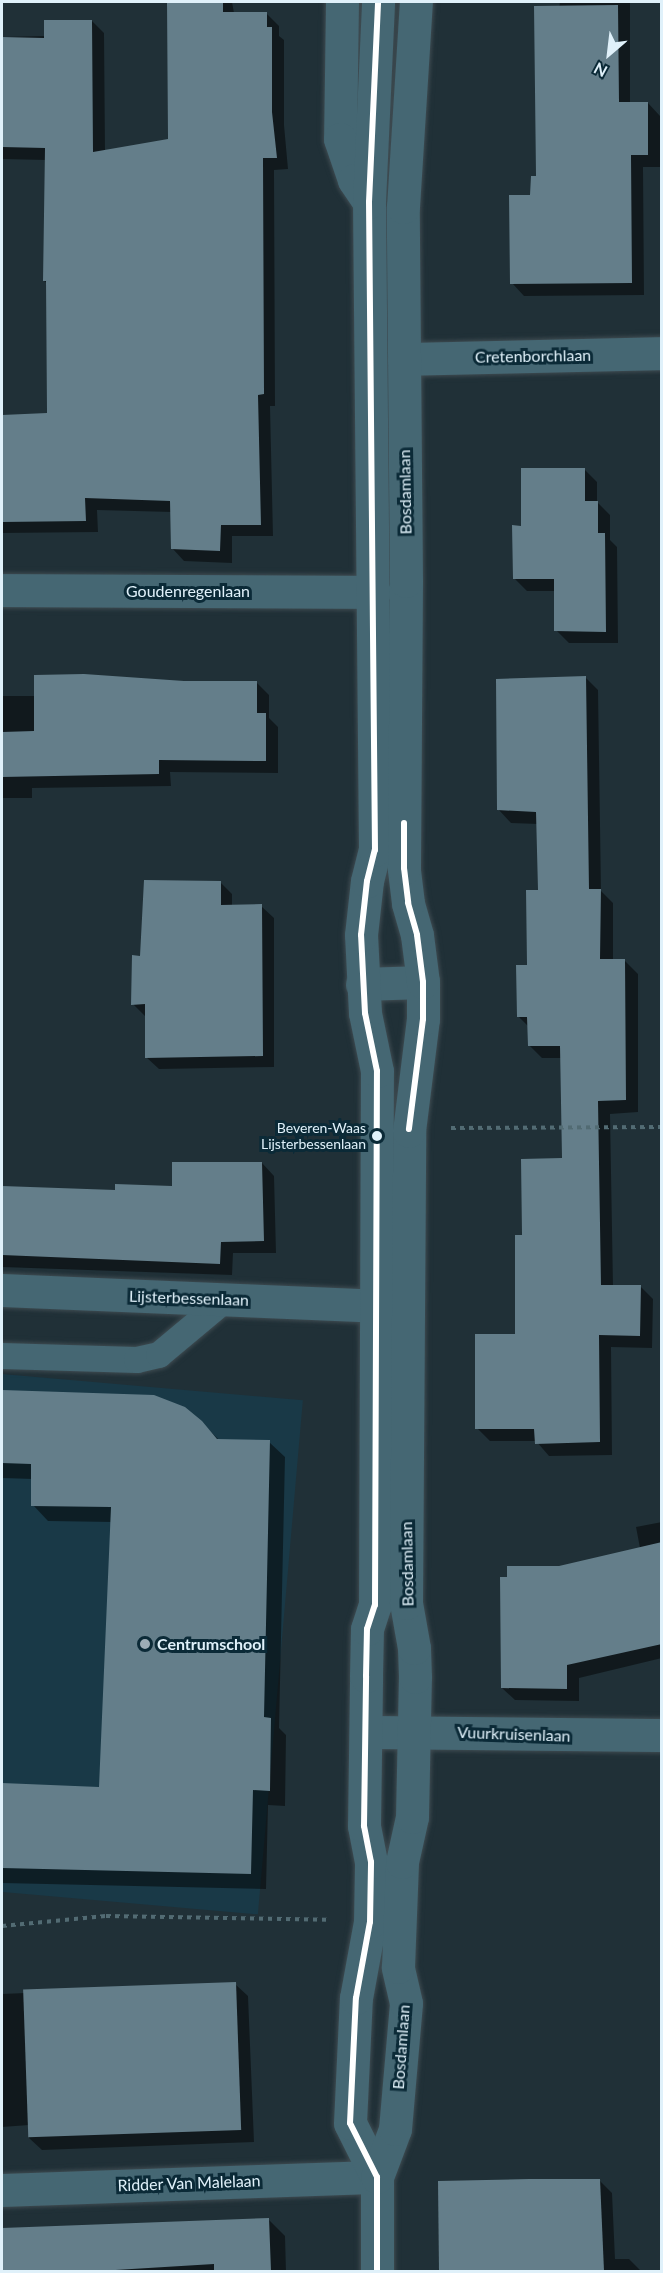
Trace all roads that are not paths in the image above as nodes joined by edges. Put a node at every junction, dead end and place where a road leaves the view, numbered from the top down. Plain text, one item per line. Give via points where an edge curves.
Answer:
1 (342, 2) edge
2 (378, 2) edge
3 (416, 2) edge
4 (369, 202) junction
5 (662, 353) edge
6 (404, 359) junction
7 (2, 590) edge
8 (374, 592) junction
9 (423, 982) junction
10 (362, 984) junction
11 (2, 1290) edge
12 (226, 1299) junction
13 (377, 1306) junction
14 (2, 1356) edge
15 (366, 1732) junction
16 (413, 1732) junction
17 (662, 1735) edge
18 (377, 2177) junction
19 (2, 2190) edge
20 (377, 2271) edge

1 - 4 street via 340,138 354,180
2 - 4 street, Bosdamlaan
3 - 6 street, Bosdamlaan via 403,207
4 - 8 street, Bosdamlaan
5 - 6 street, Cretenborchlaan
6 - 9 street, Bosdamlaan via 404,868
7 - 8 street, Goudenregenlaan
8 - 10 street, Bosdamlaan via 375,850 362,924
9 - 10 street
9 - 16 street, Bosdamlaan via 423,1019 409,1131 406,1603 414,1658
10 - 13 street, Bosdamlaan via 377,1071
11 - 12 street, Lijsterbessenlaan
12 - 13 street, Lijsterbessenlaan
12 - 14 lane via 159,1355 137,1360
13 - 15 street, Bosdamlaan via 375,1605 367,1629
15 - 16 street, Vuurkruisenlaan
15 - 18 street, Bosdamlaan via 364,1826 371,1862 370,1922 356,1998 350,2123
16 - 17 street, Vuurkruisenlaan
16 - 18 street, Bosdamlaan via 412,1817 402,1862 398,1967 406,2002 395,2129
18 - 19 street, Ridder Van Malelaan
18 - 20 street, Bosdamlaan

